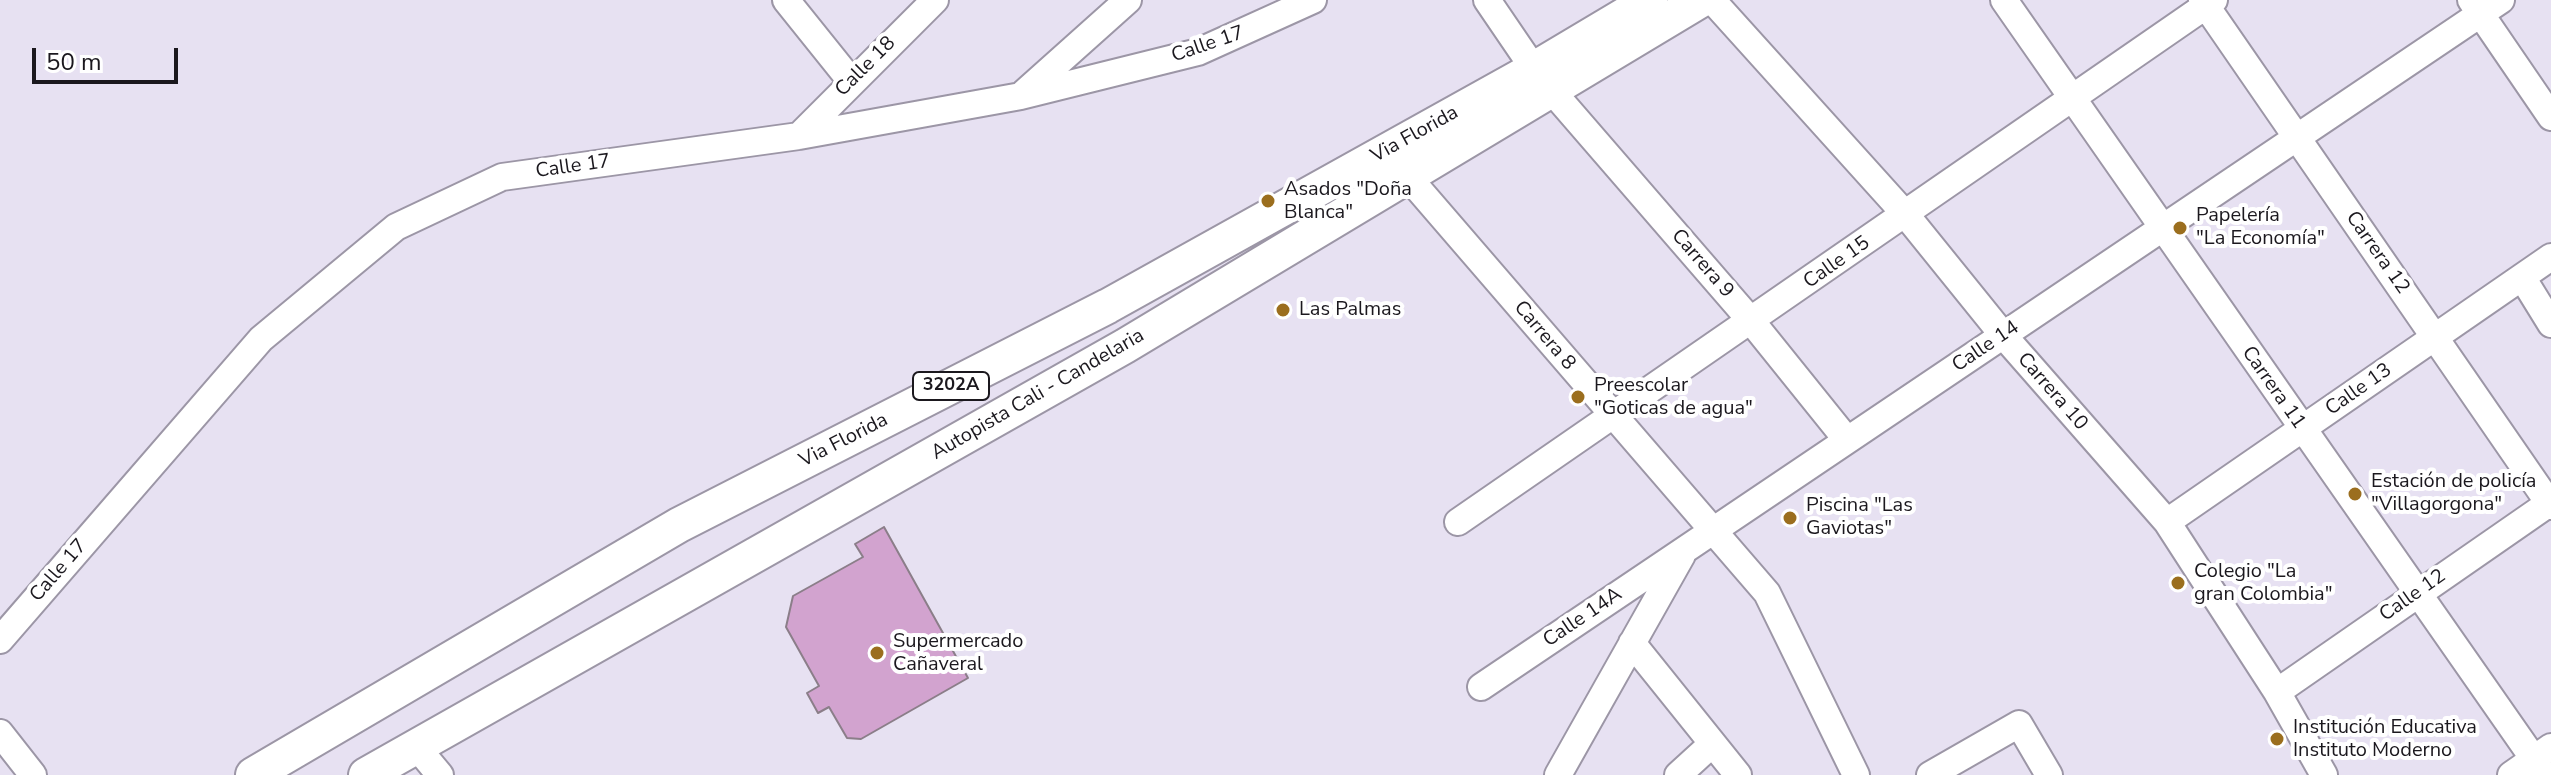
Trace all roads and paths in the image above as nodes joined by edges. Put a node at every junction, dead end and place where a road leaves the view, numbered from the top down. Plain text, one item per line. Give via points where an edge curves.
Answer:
1 (786, 0) edge
2 (935, 0) edge
3 (1128, 0) edge
4 (1313, 0) edge
5 (1487, 0) edge
6 (1650, 0) edge
7 (1701, 0) edge
8 (1712, 0) edge
9 (2004, 0) edge
10 (2207, 2) edge
11 (2484, 5) edge
12 (1543, 80) junction
13 (851, 81) junction
14 (1021, 96) junction
15 (2074, 98) junction
16 (2551, 117) edge
17 (799, 136) junction
18 (2296, 138) junction
19 (1408, 177) junction
20 (1906, 215) junction
21 (2162, 228) junction
22 (2551, 257) edge
23 (2522, 277) junction
24 (1752, 322) junction
25 (2551, 324) edge
26 (2003, 335) junction
27 (2436, 337) junction
28 (1611, 415) junction
29 (2302, 429) junction
30 (1847, 440) junction
31 (2550, 504) edge
32 (1458, 522) dead end
33 (2167, 522) junction
34 (1711, 532) junction
35 (1685, 549) junction
36 (2416, 593) junction
37 (0, 640) edge
38 (1632, 643) junction
39 (1481, 687) dead end
40 (2277, 692) junction
41 (0, 733) edge
42 (1712, 744) junction
43 (415, 745) junction
44 (2544, 760) edge
45 (33, 775) edge
46 (253, 775) edge
47 (366, 775) edge
48 (440, 775) edge
49 (1558, 775) edge
50 (1678, 775) edge
51 (1738, 775) edge
52 (1856, 775) edge
53 (1930, 775) edge
54 (2049, 775) edge
55 (2324, 775) edge
56 (2511, 775) edge

1 - 13 street
2 - 13 street, Calle 18
3 - 14 street
4 - 14 street, Calle 17 via 1198,52
5 - 12 street, Carrera 9
6 - 12 main road, Via Florida / 3202A
7 - 12 main road, Autopista Cali - Candelaria / 3202A
8 - 20 street, Carrera 10
9 - 15 street, Carrera 11
10 - 15 street, Calle 15
10 - 18 street, Carrera 12
11 - 16 street
11 - 18 street, Calle 14
12 - 19 main road, Autopista Cali - Candelaria / 3202A
12 - 24 street, Carrera 9
12 - 46 main road, Via Florida / 3202A via 679,525
13 - 17 street, Calle 18
14 - 17 street, Calle 17
15 - 20 street, Calle 15
15 - 21 street, Carrera 11
17 - 37 street, Calle 17 via 502,177 396,227 261,339
18 - 21 street, Calle 14
18 - 27 street, Carrera 12
19 - 28 street, Carrera 8
19 - 43 main road, Autopista Cali - Candelaria / 3202A via 1125,346
20 - 24 street, Calle 15
20 - 26 street, Carrera 10
21 - 26 street, Calle 14
21 - 29 street, Carrera 11
22 - 23 street, Calle 13
23 - 25 street
23 - 27 street, Calle 13
24 - 28 street, Calle 15
24 - 30 street, Carrera 9
26 - 30 street, Calle 14
26 - 33 street, Carrera 10
27 - 29 street, Calle 13
27 - 31 street, Carrera 12
28 - 32 street, Calle 15
28 - 34 street, Carrera 8
29 - 33 street, Calle 13
29 - 36 street, Carrera 11
30 - 34 street, Calle 14
31 - 36 street, Calle 12
33 - 40 street, Carrera 10
34 - 35 street, Calle 14
34 - 52 street via 1767,593
35 - 38 street, Calle 14
35 - 39 street, Calle 14A
36 - 40 street, Calle 12
36 - 44 street, Carrera 11
38 - 42 street
38 - 49 street, Calle 14
40 - 55 street, Carrera 10
41 - 45 street
42 - 50 street
42 - 51 street
43 - 47 main road, Autopista Cali - Candelaria / 3202A
43 - 48 street
44 - 56 street
53 - 54 street via 2019,724

